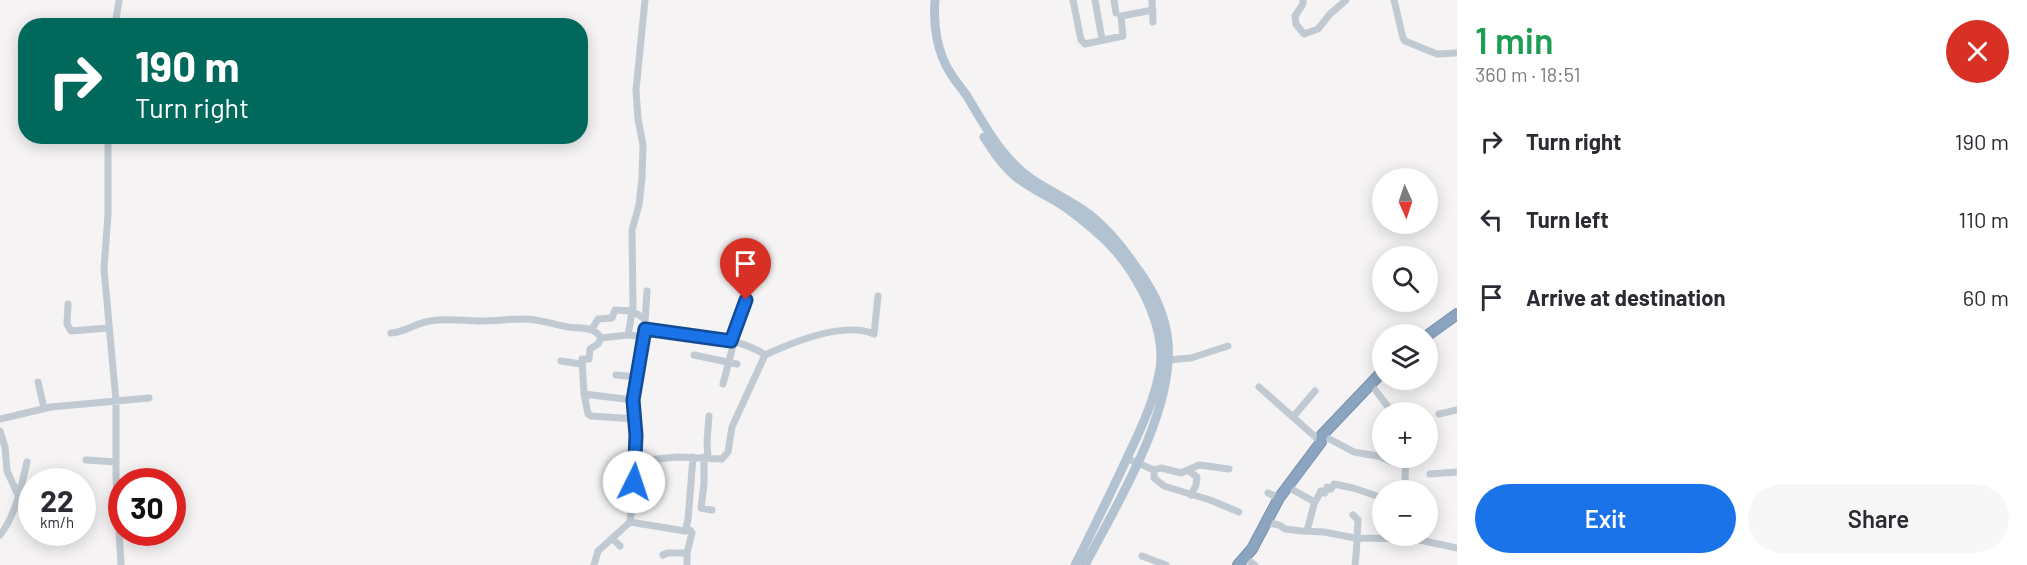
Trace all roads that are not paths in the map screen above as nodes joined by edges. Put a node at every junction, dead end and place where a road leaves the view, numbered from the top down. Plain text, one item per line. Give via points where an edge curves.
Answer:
1 (119, 0) edge
2 (645, 0) edge
3 (930, 0) edge
4 (935, 0) edge
5 (1073, 0) edge
6 (1095, 0) edge
7 (1114, 0) edge
8 (1152, 0) edge
9 (1303, 0) edge
10 (1346, 0) edge
11 (1394, 0) edge
12 (1153, 10) junction
13 (1116, 13) dead end
14 (116, 18) edge
15 (1153, 22) dead end
16 (1102, 39) junction
17 (1457, 53) edge
18 (108, 144) edge
19 (647, 291) dead end
20 (878, 296) dead end
21 (746, 300) dead end
22 (68, 304) dead end
23 (632, 310) junction
24 (1457, 314) edge
25 (645, 319) junction
26 (108, 328) junction
27 (1438, 328) edge
28 (592, 330) junction
29 (391, 333) dead end
30 (644, 333) junction
31 (628, 335) junction
32 (602, 338) junction
33 (732, 342) junction
34 (1228, 346) dead end
35 (694, 355) dead end
36 (765, 355) junction
37 (1168, 360) junction
38 (561, 361) dead end
39 (728, 362) junction
40 (581, 364) junction
41 (737, 364) dead end
42 (616, 375) dead end
43 (637, 377) junction
44 (38, 382) dead end
45 (1370, 383) joint
46 (723, 384) dead end
47 (1259, 387) dead end
48 (1315, 390) dead end
49 (584, 394) junction
50 (149, 398) dead end
51 (633, 400) junction
52 (116, 401) junction
53 (1384, 402) edge
54 (44, 408) junction
55 (1457, 410) edge
56 (1439, 414) dead end
57 (709, 416) dead end
58 (1293, 417) junction
59 (0, 419) edge
60 (636, 419) junction
61 (0, 431) edge
62 (1322, 439) junction
63 (1372, 455) edge
64 (693, 457) junction
65 (706, 458) junction
66 (1128, 459) junction
67 (86, 460) dead end
68 (637, 461) junction
69 (27, 462) dead end
70 (116, 462) junction
71 (1137, 464) junction
72 (25, 468) edge
73 (1229, 469) dead end
74 (1154, 470) junction
75 (1189, 471) junction
76 (1457, 472) edge
77 (1430, 474) dead end
78 (1288, 487) junction
79 (1372, 494) edge
80 (18, 495) joint
81 (1191, 495) junction
82 (1311, 500) dead end
83 (712, 510) dead end
84 (1239, 512) dead end
85 (1353, 515) dead end
86 (630, 522) junction
87 (1265, 522) junction
88 (685, 531) junction
89 (1307, 531) junction
90 (1, 532) edge
91 (612, 538) junction
92 (1355, 538) junction
93 (1372, 538) edge
94 (1438, 543) edge
95 (620, 546) dead end
96 (1457, 548) edge
97 (687, 553) junction
98 (663, 555) dead end
99 (1142, 556) dead end
100 (1242, 562) edge
101 (121, 565) edge
102 (594, 565) edge
103 (687, 565) edge
104 (1075, 565) edge
105 (1085, 565) edge
106 (1166, 565) edge
107 (1255, 565) edge
108 (1355, 565) edge

1 - 14 street
2 - 23 street via 636,90 643,145 639,205 632,230
3 - 66 main road via 933,41 940,66 994,154 1015,177 1097,232 1134,276 1151,311 1160,338 1160,369
4 - 37 main road via 935,21 944,62 990,136 1031,179 1088,214 1117,240 1158,302
5 - 16 street via 1082,43
6 - 16 street
7 - 13 street
8 - 12 street
9 - 10 street via 1295,16 1304,34 1318,29
11 - 17 street via 1405,41 1437,54
12 - 15 street
12 - 16 street via 1121,16 1123,36
18 - 26 street via 104,269
19 - 25 street
20 - 36 street via 874,334 857,329 815,335
21 - 33 street
22 - 26 street via 67,324 71,331
23 - 25 street
23 - 28 street via 615,310 612,318 598,319
23 - 31 street
24 - 27 highway
25 - 30 street
26 - 52 street
28 - 29 street via 544,320 446,320
28 - 32 street
30 - 31 street
30 - 33 street
30 - 43 street
31 - 32 street
32 - 40 street via 590,349 590,359 582,359
33 - 36 street
33 - 39 street
34 - 37 street via 1191,358
35 - 39 street
36 - 65 street via 732,427 728,452 722,459
37 - 71 main road via 1159,405
38 - 40 street
39 - 41 street
39 - 46 street
40 - 49 street
42 - 43 street
43 - 51 street
44 - 54 street
45 - 53 street
45 - 62 highway
47 - 58 street
48 - 58 street
49 - 51 street
49 - 60 street via 589,415
50 - 52 street
51 - 60 street
52 - 54 street
52 - 70 street
54 - 59 street
55 - 56 street
57 - 65 street
58 - 62 street
60 - 68 street
61 - 80 street via 6,471
62 - 63 street
62 - 78 highway
64 - 65 street
64 - 68 street
64 - 88 street
65 - 83 street via 701,508
66 - 71 street
66 - 104 main road
67 - 70 street
68 - 86 street
69 - 72 street
70 - 101 street
71 - 74 street
71 - 105 main road
73 - 75 street via 1199,465
74 - 75 street via 1157,467
74 - 81 street via 1154,478 1164,486
75 - 81 street via 1197,477
76 - 77 street
78 - 82 street
78 - 87 highway via 1274,496
79 - 89 street via 1334,484 1331,489 1327,487 1314,504
80 - 90 street via 13,515
81 - 84 street
85 - 92 street via 1358,520
86 - 88 street
86 - 91 street
87 - 89 street
87 - 100 highway
88 - 97 street via 692,533
89 - 92 street
91 - 95 street
91 - 102 street via 598,551
92 - 93 street
92 - 108 street
94 - 96 street
97 - 98 street
97 - 103 street
99 - 106 street
100 - 107 street

